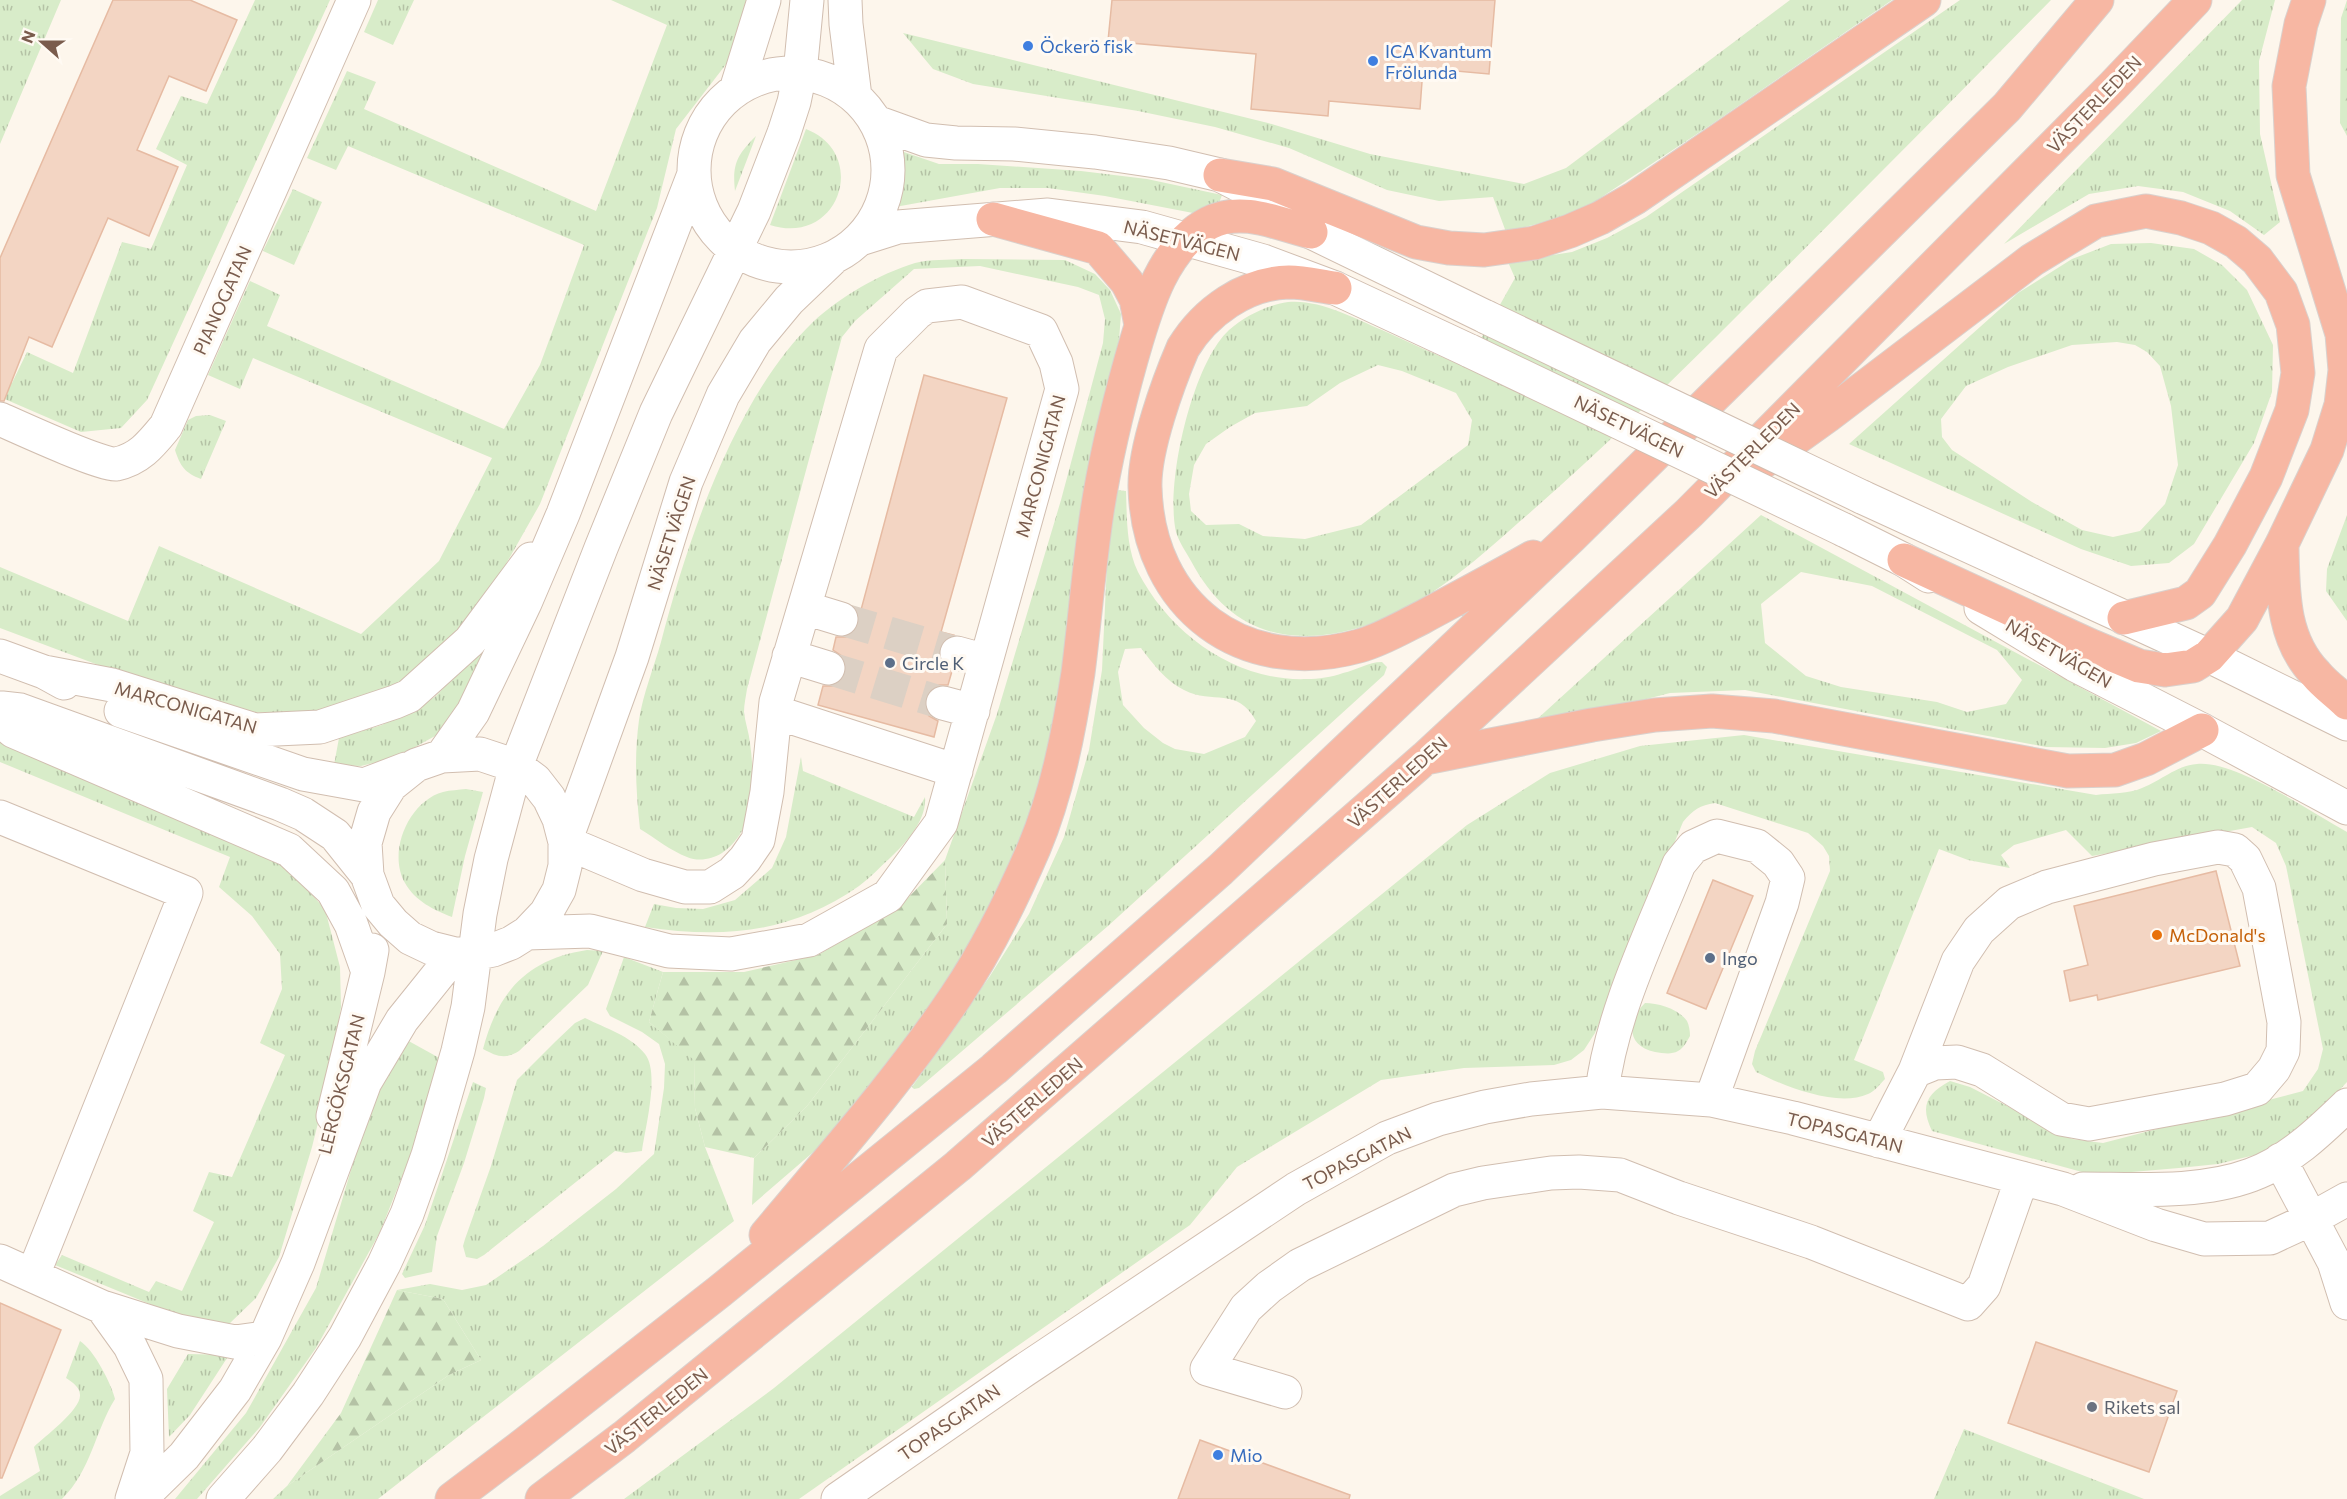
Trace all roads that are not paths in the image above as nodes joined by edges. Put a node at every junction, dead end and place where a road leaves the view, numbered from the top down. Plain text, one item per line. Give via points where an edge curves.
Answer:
1 (354, 0) edge
2 (764, 0) edge
3 (807, 0) edge
4 (845, 0) edge
5 (1924, 0) edge
6 (2097, 0) edge
7 (2195, 0) edge
8 (2309, 0) edge
9 (800, 73) junction
10 (736, 90) junction
11 (855, 97) junction
12 (876, 122) junction
13 (694, 174) junction
14 (1220, 175) junction
15 (993, 219) junction
16 (1311, 232) junction
17 (1187, 238) junction
18 (847, 248) junction
19 (735, 249) junction
20 (1335, 288) junction
21 (1141, 325) junction
22 (0, 419) edge
23 (1689, 513) junction
24 (563, 514) junction
25 (1571, 537) junction
26 (2282, 544) junction
27 (1904, 560) junction
28 (805, 608) junction
29 (2124, 618) junction
30 (841, 619) tunnel mouth
31 (0, 656) edge
32 (789, 656) junction
33 (2209, 656) junction
34 (828, 668) tunnel mouth
35 (44, 672) junction
36 (2347, 703) edge
37 (0, 707) edge
38 (775, 712) junction
39 (0, 720) edge
40 (2347, 724) edge
41 (2202, 730) junction
42 (1425, 758) junction
43 (429, 760) junction
44 (516, 766) junction
45 (957, 771) junction
46 (2347, 808) edge
47 (0, 817) edge
48 (565, 842) junction
49 (373, 890) junction
50 (527, 933) junction
51 (464, 954) junction
52 (368, 972) junction
53 (1915, 1071) junction
54 (1602, 1092) junction
55 (1711, 1100) junction
56 (2347, 1105) edge
57 (1879, 1141) junction
58 (2280, 1160) junction
59 (2022, 1178) junction
60 (2063, 1189) junction
61 (2347, 1200) edge
62 (2311, 1220) junction
63 (0, 1261) edge
64 (298, 1263) junction
65 (33, 1275) junction
66 (720, 1291) junction
67 (2347, 1302) edge
68 (102, 1307) junction
69 (265, 1338) junction
70 (1285, 1392) dead end
71 (132, 1499) edge
72 (140, 1499) edge
73 (223, 1499) edge
74 (452, 1499) edge
75 (542, 1499) edge
76 (838, 1499) edge

1 - 22 street, PIANOGATAN via 159,435 144,452 114,464
2 - 10 street
3 - 9 street
4 - 11 street
5 - 14 highway via 1635,198 1600,218 1534,243 1484,250 1416,242 1273,184
6 - 25 highway via 2007,106
7 - 23 highway, VÄSTERLEDEN
8 - 26 highway via 2289,86 2293,175 2342,334 2345,370 2341,405 2327,450
9 - 10 street via 767,77
9 - 11 street via 839,85
9 - 19 street via 784,133
10 - 13 street via 718,106 705,127
11 - 12 street
12 - 14 street, NÄSETVÄGEN via 926,140 1095,152
12 - 18 street via 885,145 886,187 875,219
13 - 19 street via 706,217 718,235
13 - 24 street
14 - 16 street, NÄSETVÄGEN via 1280,206
15 - 17 street, NÄSETVÄGEN via 1048,215 1142,227
15 - 18 street, NÄSETVÄGEN via 898,227
15 - 21 highway via 1098,248 1128,282
16 - 17 highway via 1250,216 1226,216
16 - 29 street, NÄSETVÄGEN, bridge via 1862,497
17 - 20 street, NÄSETVÄGEN
17 - 21 highway via 1160,278
18 - 19 street via 809,266 783,267 758,262
18 - 48 street, NÄSETVÄGEN via 789,300 755,341 723,395 686,482 632,657
19 - 44 street via 656,413
20 - 25 highway via 1289,282 1259,287 1215,309 1192,333 1176,364 1148,453 1145,485 1151,537 1168,578 1182,599 1231,637 1264,649 1311,653 1360,646 1386,636
20 - 27 street, NÄSETVÄGEN, bridge
21 - 66 highway via 1112,428 1101,486 1077,674 1060,767 1026,866 1007,908 956,996 889,1087
23 - 29 highway via 2070,235 2096,221 2146,211 2181,218 2211,228 2257,260 2281,292 2293,325 2298,373 2292,410 2265,477 2200,593 2186,603
23 - 42 highway, VÄSTERLEDEN
24 - 35 street, MARCONIGATAN via 470,641 409,696 320,727 255,730 111,685
24 - 43 street via 500,660 473,712
25 - 66 highway via 1202,885 994,1069
26 - 33 highway via 2242,619
26 - 36 highway via 2287,624 2315,674
27 - 33 highway via 2139,666 2165,670 2193,666
27 - 41 street, NÄSETVÄGEN via 2075,665
28 - 30 street
28 - 32 street, MARCONIGATAN
28 - 45 street, MARCONIGATAN via 881,349 927,306 962,302 1041,331 1056,363 1062,389 971,657 958,707
29 - 33 street, NÄSETVÄGEN
31 - 35 street, MARCONIGATAN
32 - 34 street
32 - 38 street, MARCONIGATAN
33 - 40 street, NÄSETVÄGEN
35 - 43 street, MARCONIGATAN via 110,707 303,774 363,785
37 - 49 street via 20,710 303,814 335,835
38 - 45 street
38 - 48 street, MARCONIGATAN via 758,840 732,873 710,887 685,887 643,875
39 - 52 street via 13,731 289,850 333,891 351,924
41 - 42 highway via 2115,770 2068,771 1774,716 1712,711 1592,725
41 - 46 street, NÄSETVÄGEN
42 - 75 highway, VÄSTERLEDEN via 958,1166
43 - 44 street, MARCONIGATAN via 480,754
43 - 49 street, LERGÖKSGATAN via 391,785 374,812 365,843
44 - 48 street via 549,798
44 - 51 street
45 - 50 street, MARCONIGATAN via 941,823 888,896 809,940 731,954 669,951 590,931
47 - 65 street via 186,893
48 - 50 street via 559,890 546,913
49 - 51 street via 393,923 410,938 431,948
49 - 52 street, LERGÖKSGATAN
50 - 51 street via 493,950
51 - 64 street, LERGÖKSGATAN via 402,1020 365,1082
51 - 73 street via 468,1007 449,1089 402,1224 345,1337 308,1394
52 - 64 street, LERGÖKSGATAN
53 - 53 street via 1935,1063 1957,1062 1982,1070 2061,1119 2089,1124 2225,1099 2257,1089 2283,1051 2284,1022 2259,888 2245,859 2235,850 2218,847 2047,887 2009,903 1979,930 1958,961
53 - 57 street
54 - 55 street, TOPASGATAN
54 - 55 street via 1606,1058 1620,1014 1679,864 1693,847 1717,836 1758,846 1788,878
54 - 76 street, TOPASGATAN via 1485,1107 1387,1138 1296,1189
55 - 57 street, TOPASGATAN
56 - 58 street, TOPASGATAN via 2315,1136
57 - 59 street, TOPASGATAN
58 - 60 street, TOPASGATAN via 2251,1175 2214,1183 2163,1189
58 - 62 street
59 - 60 street, TOPASGATAN
59 - 70 street via 1984,1286 1968,1304 1811,1242 1620,1175 1551,1173 1454,1190 1300,1265 1246,1308 1207,1369
60 - 62 street, TOPASGATAN via 2204,1239 2270,1238
61 - 62 street, TOPASGATAN
62 - 67 street via 2334,1262
63 - 65 street
64 - 69 street, LERGÖKSGATAN
65 - 68 street
66 - 74 highway
68 - 69 street via 178,1331 223,1340
68 - 71 street via 130,1346 146,1379 147,1453
69 - 72 street, LERGÖKSGATAN via 235,1390 184,1456

